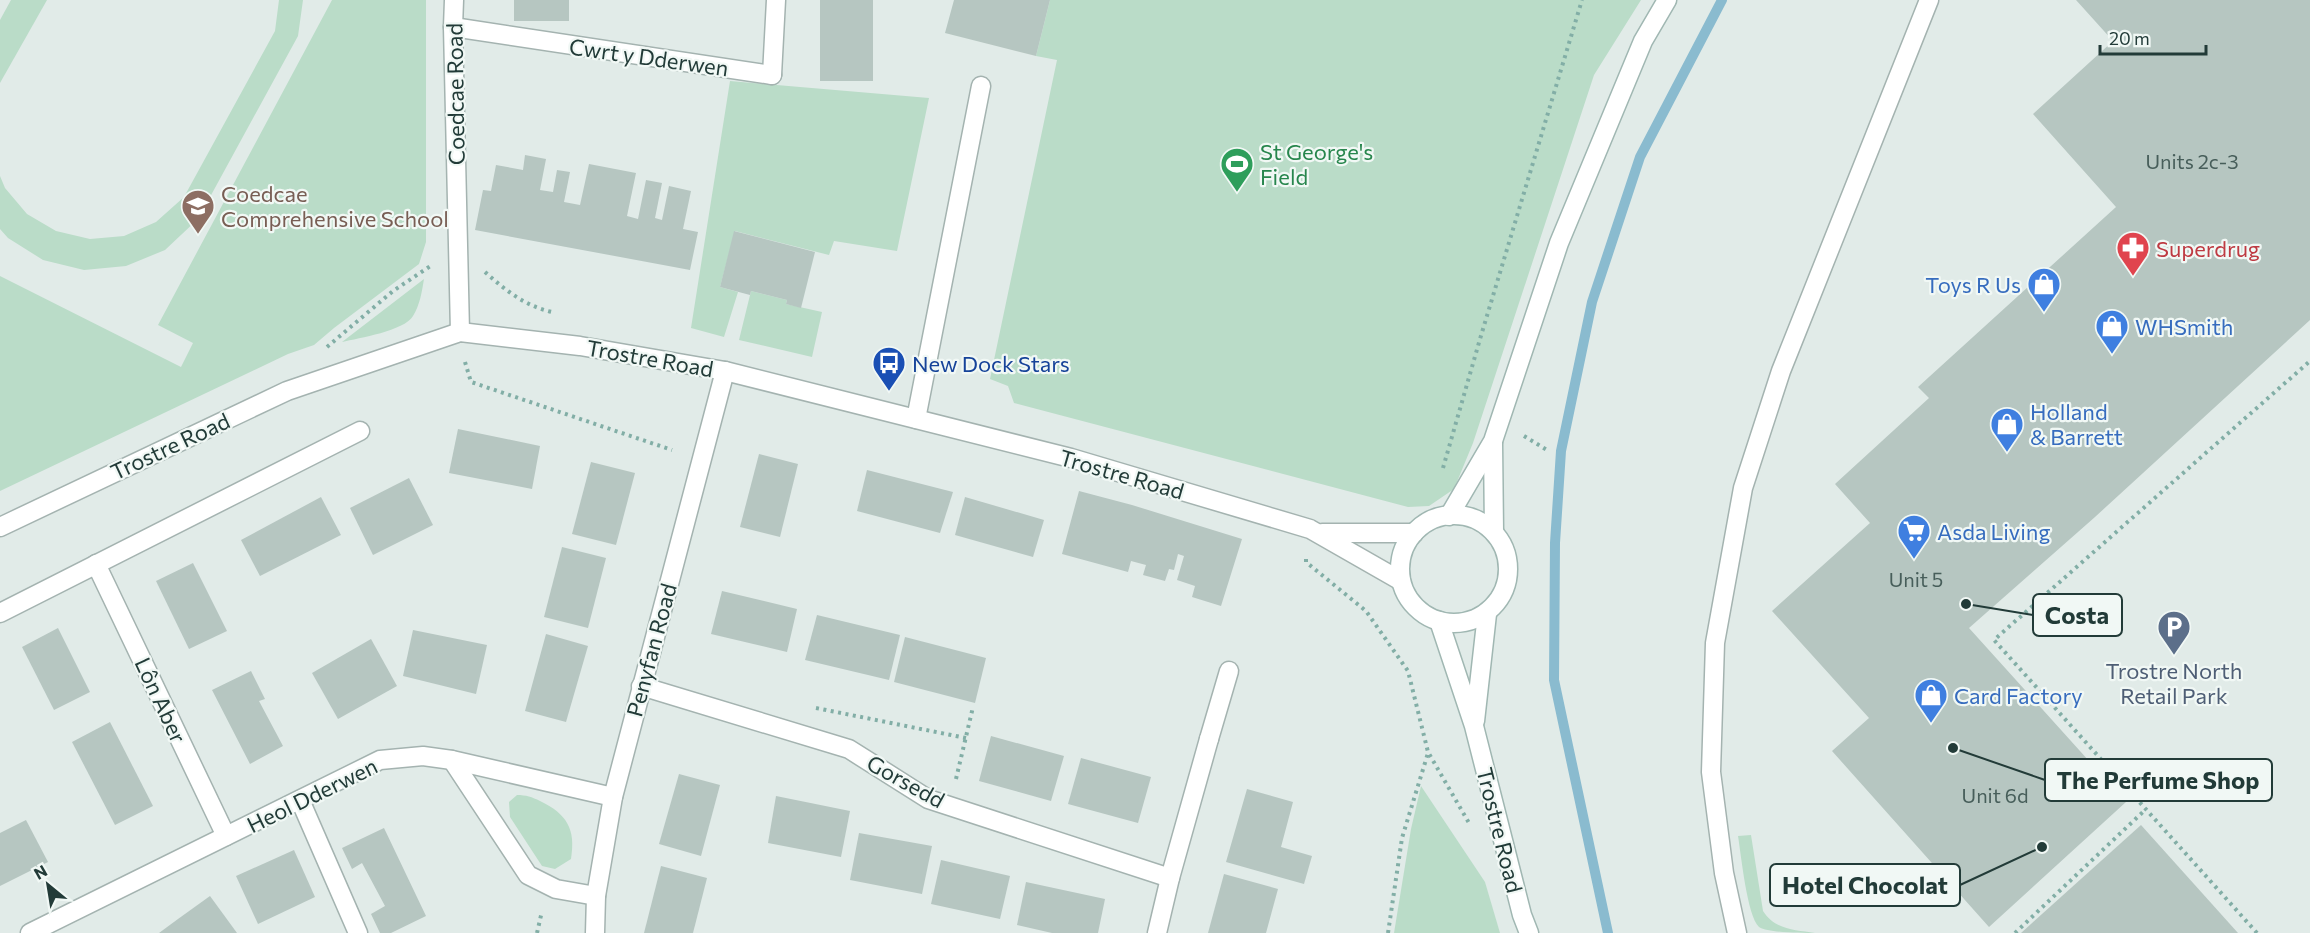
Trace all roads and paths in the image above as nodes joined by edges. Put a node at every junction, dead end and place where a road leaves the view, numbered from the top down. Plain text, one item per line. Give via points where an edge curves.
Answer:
1 (454, 0) edge
2 (776, 0) edge
3 (1582, 0) edge
4 (1667, 0) edge
5 (1929, 0) edge
6 (453, 27) junction
7 (981, 86) dead end
8 (460, 332) junction
9 (2310, 361) edge
10 (465, 362) dead end
11 (725, 371) junction
12 (916, 419) junction
13 (360, 430) dead end
14 (1493, 441) junction
15 (672, 450) dead end
16 (1442, 472) dead end
17 (1449, 516) junction
18 (0, 527) edge
19 (1315, 531) junction
20 (1494, 532) junction
21 (1414, 533) junction
22 (96, 564) junction
23 (1401, 581) junction
24 (0, 613) edge
25 (1487, 614) junction
26 (1439, 621) junction
27 (1228, 671) dead end
28 (641, 686) junction
29 (809, 706) dead end
30 (973, 707) dead end
31 (1474, 726) junction
32 (966, 738) junction
33 (452, 760) junction
34 (954, 789) dead end
35 (613, 797) junction
36 (300, 800) junction
37 (2145, 810) junction
38 (226, 836) junction
39 (1170, 878) junction
40 (596, 896) junction
41 (542, 907) dead end
42 (30, 933) edge
43 (358, 933) edge
44 (537, 933) edge
45 (596, 933) edge
46 (1157, 933) edge
47 (1388, 933) edge
48 (1529, 933) edge
49 (1737, 933) edge
50 (2015, 933) edge
51 (2257, 933) edge

1 - 6 street, Coedcae Road
2 - 6 street, Cwrt y Dderwen via 772,75
3 - 16 path
4 - 14 street via 1643,41 1559,243
5 - 49 street via 1781,371 1743,488 1715,643 1711,772 1724,873
6 - 8 street, Coedcae Road
7 - 12 street
8 - 11 street, Trostre Road via 580,346
8 - 18 street, Trostre Road via 287,391
9 - 37 path via 1994,640
10 - 15 path via 471,382
11 - 12 street, Trostre Road
11 - 28 street, Penyfan Road
12 - 19 street, Trostre Road via 1071,459
13 - 22 street
14 - 17 street
14 - 20 street
17 - 20 street via 1477,520
17 - 21 street via 1427,522
19 - 21 street, Trostre Road
19 - 23 street, Trostre Road
19 - 47 path via 1306,562 1366,611 1408,671 1428,752 1402,838
20 - 25 street via 1508,558 1509,575 1504,592
21 - 23 street via 1404,548
22 - 24 street
22 - 38 street, Lôn Aber
23 - 26 street via 1418,610
25 - 26 street via 1466,623
25 - 31 street, Trostre Road
26 - 31 street, Trostre Road
27 - 39 street
28 - 35 street, Penyfan Road
28 - 39 street, Gorsedd via 849,749 928,799
29 - 32 path
30 - 32 path
31 - 48 street, Trostre Road
32 - 34 path
33 - 35 street, Heol Dderwen
33 - 36 street, Heol Dderwen via 423,756 380,760
33 - 40 street via 528,875 556,889
35 - 40 street, Penyfan Road
36 - 38 street, Heol Dderwen
36 - 43 street
37 - 50 path
37 - 51 path
38 - 42 street, Heol Dderwen
39 - 46 street
40 - 45 street, Penyfan Road
41 - 44 path

